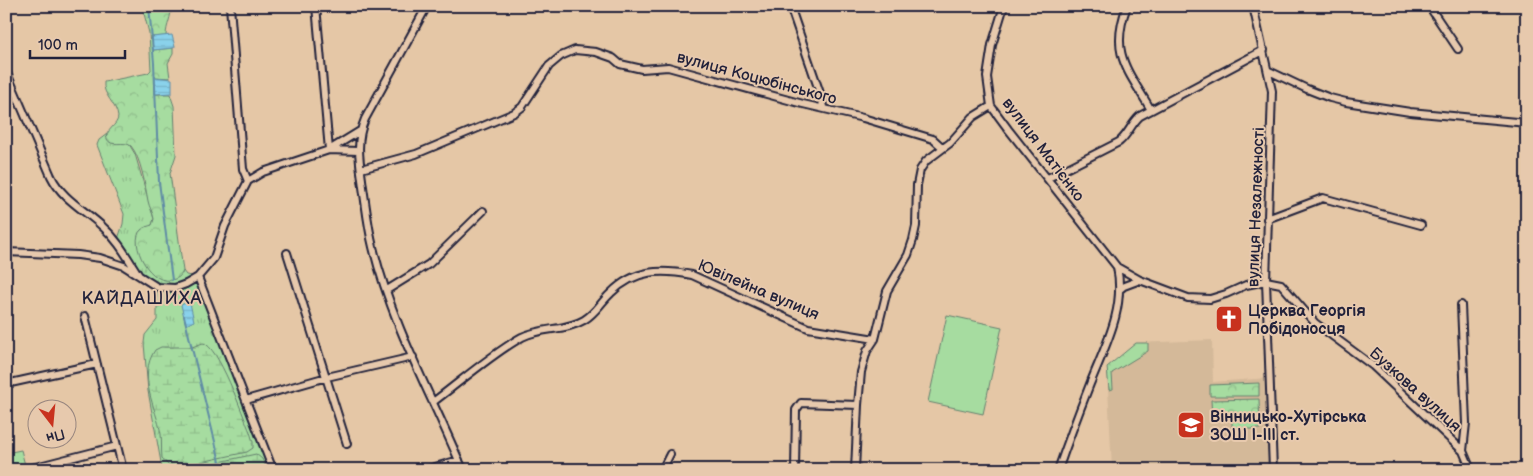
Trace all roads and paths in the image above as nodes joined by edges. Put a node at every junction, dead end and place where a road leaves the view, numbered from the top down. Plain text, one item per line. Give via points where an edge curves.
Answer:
1 (230, 6) edge
2 (316, 6) edge
3 (427, 6) edge
4 (790, 6) edge
5 (1004, 6) edge
6 (1127, 6) edge
7 (1253, 6) edge
8 (1429, 6) edge
9 (1458, 48) dead end
10 (1264, 50) junction
11 (6, 71) edge
12 (1269, 71) junction
13 (9, 85) edge
14 (991, 106) junction
15 (823, 108) junction
16 (1151, 110) junction
17 (1527, 123) edge
18 (360, 131) junction
19 (943, 148) junction
20 (328, 150) junction
21 (358, 150) junction
22 (361, 169) junction
23 (1048, 178) junction
24 (248, 181) junction
25 (483, 211) dead end
26 (1267, 219) junction
27 (1421, 225) dead end
28 (6, 252) edge
29 (288, 253) dead end
30 (1117, 266) junction
31 (138, 275) junction
32 (198, 277) junction
33 (1140, 280) junction
34 (1266, 281) junction
35 (386, 290) junction
36 (1120, 290) junction
37 (1261, 297) dead end
38 (1460, 305) dead end
39 (86, 316) dead end
40 (875, 339) junction
41 (413, 357) junction
42 (97, 364) junction
43 (327, 377) junction
44 (6, 384) edge
45 (246, 400) junction
46 (433, 402) junction
47 (858, 405) junction
48 (347, 444) dead end
49 (117, 446) junction
50 (1463, 451) junction
51 (670, 454) dead end
52 (459, 460) junction
53 (24, 470) edge
54 (123, 470) edge
55 (273, 470) edge
56 (426, 470) edge
57 (463, 470) edge
58 (662, 470) edge
59 (795, 470) edge
60 (855, 470) edge
61 (1058, 470) edge
62 (1273, 470) edge
63 (1471, 470) edge

1 - 24 street via 243,169
2 - 20 street
3 - 18 street
4 - 15 street
5 - 14 street, вулиця Матієнко via 987,77
6 - 16 street via 1120,29 1120,53
7 - 10 street
8 - 9 street
10 - 12 street
10 - 16 street
11 - 13 street
12 - 17 street via 1313,92 1346,102 1410,112
12 - 26 street via 1272,100
13 - 31 street via 58,187 104,227
14 - 19 street via 973,117
14 - 23 street, вулиця Матієнко
15 - 19 street, вулиця Коцюбінського via 933,139
15 - 22 street, вулиця Коцюбінського via 668,67 642,69 620,64 614,58 596,52 575,50 560,56 549,66 522,107 514,113 416,154
16 - 23 street via 1137,119 1119,142
18 - 20 street
18 - 21 street
19 - 40 street via 920,170 913,240 887,291
20 - 21 street
20 - 24 street via 263,172
21 - 22 street
22 - 35 street via 372,245
23 - 30 street, вулиця Матієнко
24 - 32 street via 225,226 214,258
25 - 35 street via 429,264
26 - 27 street via 1323,198
26 - 34 street
28 - 31 street via 91,256 114,262
29 - 43 street
30 - 33 street, вулиця Матієнко
30 - 36 street
31 - 32 street via 146,282 165,288 175,288
32 - 45 street
33 - 34 street, вулиця Матієнко via 1188,298 1210,298
33 - 36 street
34 - 37 street
34 - 50 street, Бузкова вулиця via 1281,284 1315,323 1372,366
34 - 62 street, вулиця Незалежності
35 - 41 street
36 - 61 street via 1112,333
38 - 50 street via 1466,423
39 - 42 street
40 - 46 street, Ювілейна вулиця via 808,328 692,275 674,271 651,272 628,279 583,321 524,336
40 - 47 street via 867,351 861,372
41 - 43 street
41 - 46 street
42 - 44 street
42 - 49 street
43 - 45 street
43 - 48 street
45 - 55 street
46 - 52 street
47 - 59 street via 801,403 796,410
47 - 60 street
49 - 53 street
49 - 54 street
50 - 63 street, Бузкова вулиця
51 - 58 street
52 - 56 street
52 - 57 street

